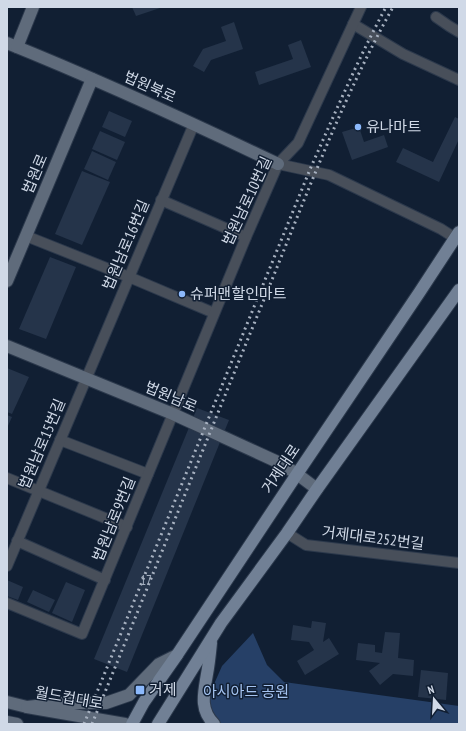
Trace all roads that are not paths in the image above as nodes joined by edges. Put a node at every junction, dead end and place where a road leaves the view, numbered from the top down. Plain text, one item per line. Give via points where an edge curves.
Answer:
1 (33, 7) edge
2 (361, 7) edge
3 (436, 17) dead end
4 (353, 24) junction
5 (459, 32) edge
6 (12, 45) edge
7 (92, 78) junction
8 (459, 80) edge
9 (194, 124) junction
10 (278, 164) junction
11 (161, 200) junction
12 (457, 235) edge
13 (26, 236) junction
14 (246, 237) junction
15 (129, 277) junction
16 (7, 281) edge
17 (458, 293) edge
18 (214, 313) junction
19 (7, 346) edge
20 (86, 378) junction
21 (173, 414) junction
22 (60, 440) junction
23 (148, 474) junction
24 (297, 474) junction
25 (7, 478) edge
26 (317, 489) junction
27 (39, 491) junction
28 (127, 527) junction
29 (287, 533) junction
30 (17, 541) junction
31 (459, 563) edge
32 (7, 566) edge
33 (105, 580) junction
34 (7, 603) edge
35 (212, 638) junction
36 (177, 655) junction
37 (7, 702) edge
38 (27, 707) junction
39 (7, 722) edge
40 (17, 724) edge
41 (125, 724) edge
42 (132, 724) edge
43 (158, 724) edge
44 (214, 724) edge

1 - 6 main road
2 - 4 street, 법원남로10번길
3 - 5 street
4 - 8 street via 403,54
4 - 10 street, 법원남로10번길 via 298,143
6 - 7 main road, 법원북로
7 - 9 main road, 법원북로
7 - 13 main road, 법원로
9 - 10 main road, 법원북로
9 - 11 street, 법원남로16번길
10 - 12 street via 328,175
10 - 14 street, 법원남로10번길
11 - 14 street
11 - 15 street, 법원남로16번길
12 - 24 main road, 거제대로
13 - 15 street
13 - 16 main road, 법원로
14 - 18 street, 법원남로10번길
15 - 18 street
15 - 20 street, 법원남로16번길
17 - 26 main road
18 - 21 street, 법원남로10번길
19 - 20 main road, 법원남로
20 - 21 main road, 법원남로
20 - 22 street, 법원남로15번길
21 - 23 street, 법원남로9번길
21 - 24 main road, 법원남로 via 280,463
22 - 23 street
22 - 27 street, 법원남로15번길
23 - 28 street, 법원남로9번길
24 - 26 main road, 법원남로
24 - 36 main road, 거제대로
25 - 27 street
26 - 29 main road
27 - 28 street
27 - 30 street, 법원남로15번길
28 - 33 street, 법원남로9번길
29 - 31 street, 거제대로252번길 via 306,545
29 - 35 main road
30 - 32 street, 법원남로15번길
30 - 33 street
33 - 34 street, 법원남로9번길 via 82,634
35 - 43 main road
35 - 44 main road via 203,696 205,710
36 - 38 main road via 159,664 128,695 121,698 106,703 63,703
36 - 42 main road, 거제대로
37 - 38 main road, 월드컵대로
38 - 41 main road, 월드컵대로
39 - 40 main road

